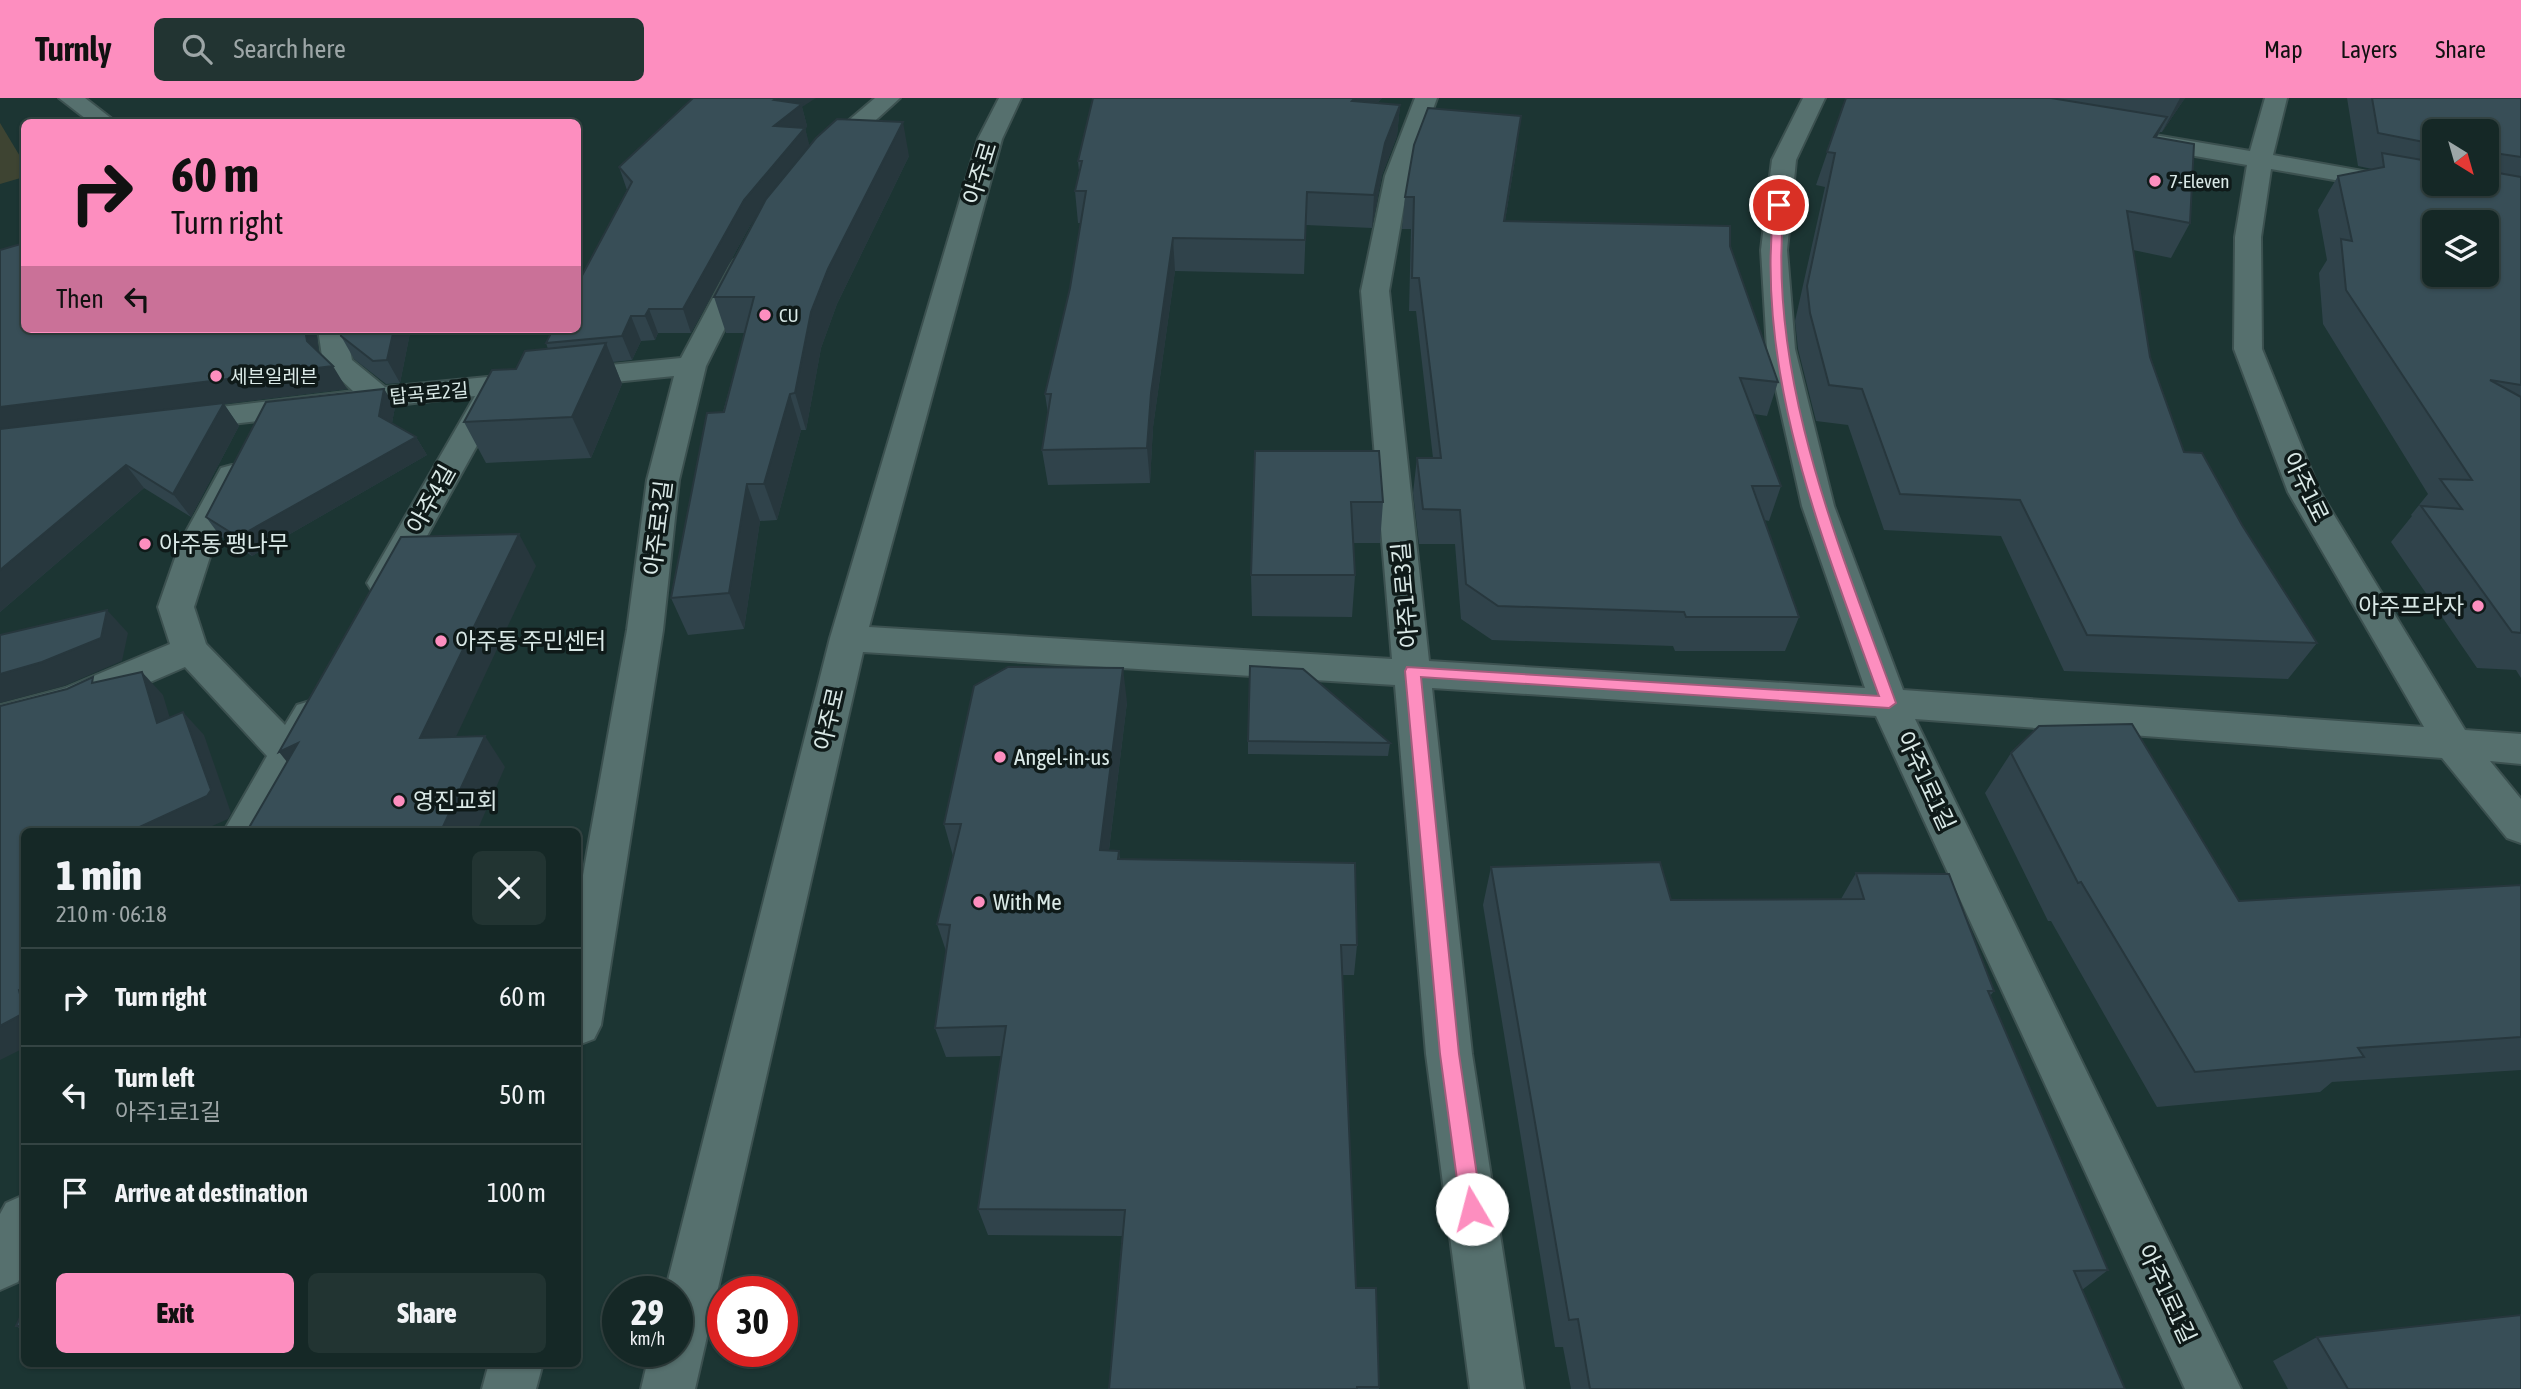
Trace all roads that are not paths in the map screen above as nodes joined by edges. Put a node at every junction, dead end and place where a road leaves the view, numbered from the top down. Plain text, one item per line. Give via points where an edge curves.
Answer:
1 (70, 98) edge
2 (889, 98) edge
3 (1010, 98) edge
4 (1426, 98) edge
5 (1814, 98) edge
6 (2276, 98) edge
7 (100, 119) edge
8 (2124, 137) edge
9 (2260, 161) junction
10 (804, 176) edge
11 (2422, 188) edge
12 (756, 242) edge
13 (333, 333) edge
14 (691, 366) junction
15 (495, 387) junction
16 (378, 397) junction
17 (265, 411) junction
18 (146, 426) edge
19 (368, 611) edge
20 (848, 638) junction
21 (190, 650) junction
22 (1412, 671) junction
23 (328, 682) edge
24 (1889, 703) junction
25 (0, 719) edge
26 (2453, 744) junction
27 (2521, 749) edge
28 (288, 753) junction
29 (2521, 827) edge
30 (246, 828) edge
31 (581, 1007) edge
32 (21, 1226) edge
33 (0, 1264) edge
34 (693, 1285) edge
35 (515, 1367) edge
36 (673, 1367) edge
37 (509, 1389) edge
38 (667, 1389) edge
39 (1497, 1389) edge
40 (2214, 1389) edge

1 - 7 street
2 - 10 street
3 - 20 street, 아주로 via 990,139
4 - 22 street, 아주1로3길 via 1398,176 1375,291
5 - 24 street, 아주1로1길 via 1784,160 1774,250 1781,349 1818,506
6 - 9 street, 아주1로
8 - 9 street
9 - 11 street
9 - 26 street, 아주1로 via 2248,237 2248,349 2304,492
12 - 14 street, 아주로3길
13 - 16 street via 338,363
14 - 15 street, 탑곡로2길
14 - 31 street, 아주로3길 via 663,480 645,630
15 - 16 street, 탑곡로2길
15 - 19 street, 아주4길
16 - 17 street, 탑곡로2길
17 - 18 street, 탑곡로2길
17 - 21 street via 198,541 176,607
20 - 22 street
20 - 34 street, 아주로
21 - 25 street via 75,699
21 - 28 street
22 - 24 street
22 - 39 street, 아주1로3길 via 1450,1054
23 - 28 street
24 - 26 street
24 - 40 street, 아주1로1길
26 - 27 street
26 - 29 street, 아주1로
28 - 30 street
32 - 33 street
35 - 37 street
36 - 38 street, 아주로

